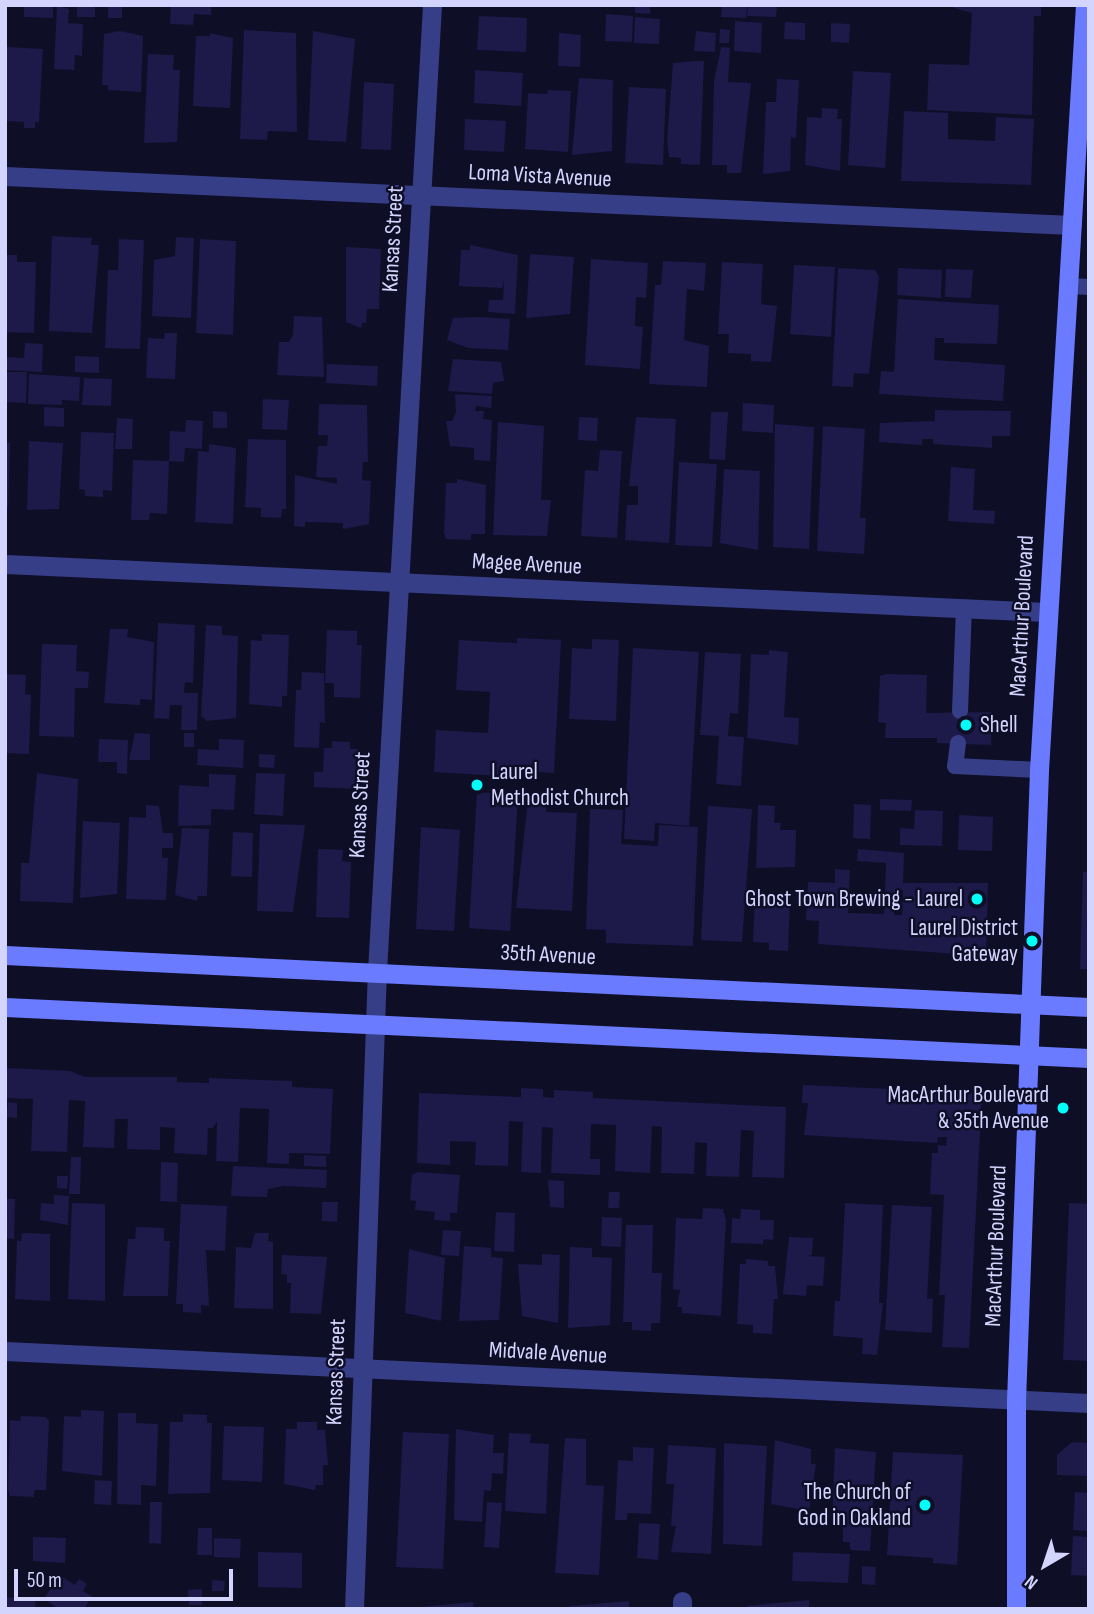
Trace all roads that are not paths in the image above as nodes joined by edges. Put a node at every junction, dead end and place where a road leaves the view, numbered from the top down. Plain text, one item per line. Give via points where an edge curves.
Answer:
1 (432, 5) edge
2 (1085, 5) edge
3 (1084, 130) edge
4 (5, 176) edge
5 (420, 196) junction
6 (1072, 225) junction
7 (1068, 286) junction
8 (1089, 287) edge
9 (5, 564) edge
10 (399, 583) junction
11 (964, 608) junction
12 (1046, 612) junction
13 (960, 711) dead end
14 (958, 743) dead end
15 (1039, 770) junction
16 (5, 955) edge
17 (377, 971) junction
18 (1029, 1004) junction
19 (5, 1007) edge
20 (1089, 1007) edge
21 (374, 1025) junction
22 (1027, 1054) junction
23 (1089, 1058) edge
24 (5, 1351) edge
25 (361, 1368) junction
26 (1016, 1401) junction
27 (1089, 1403) edge
28 (354, 1609) edge
29 (1016, 1609) edge

1 - 5 street, Kansas Street
2 - 3 main road, MacArthur Boulevard
3 - 6 main road, MacArthur Boulevard
4 - 5 street, Loma Vista Avenue
5 - 6 street, Loma Vista Avenue
5 - 10 street, Kansas Street
6 - 7 main road, MacArthur Boulevard
7 - 8 lane
7 - 12 main road, MacArthur Boulevard
9 - 10 street, Magee Avenue
10 - 11 street, Magee Avenue
10 - 17 street, Kansas Street
11 - 12 street, Magee Avenue
11 - 13 lane
12 - 15 main road, MacArthur Boulevard
14 - 15 lane via 955,766
15 - 18 main road, MacArthur Boulevard
16 - 17 main road, 35th Avenue
17 - 18 main road, 35th Avenue
17 - 21 street, Kansas Street
18 - 20 main road, 35th Avenue
18 - 22 main road, MacArthur Boulevard
19 - 21 main road
21 - 22 main road
21 - 25 street, Kansas Street
22 - 23 main road
22 - 26 main road, MacArthur Boulevard
24 - 25 street, Midvale Avenue
25 - 26 street, Midvale Avenue
25 - 28 street, Kansas Street
26 - 27 street, Midvale Avenue
26 - 29 main road, MacArthur Boulevard

